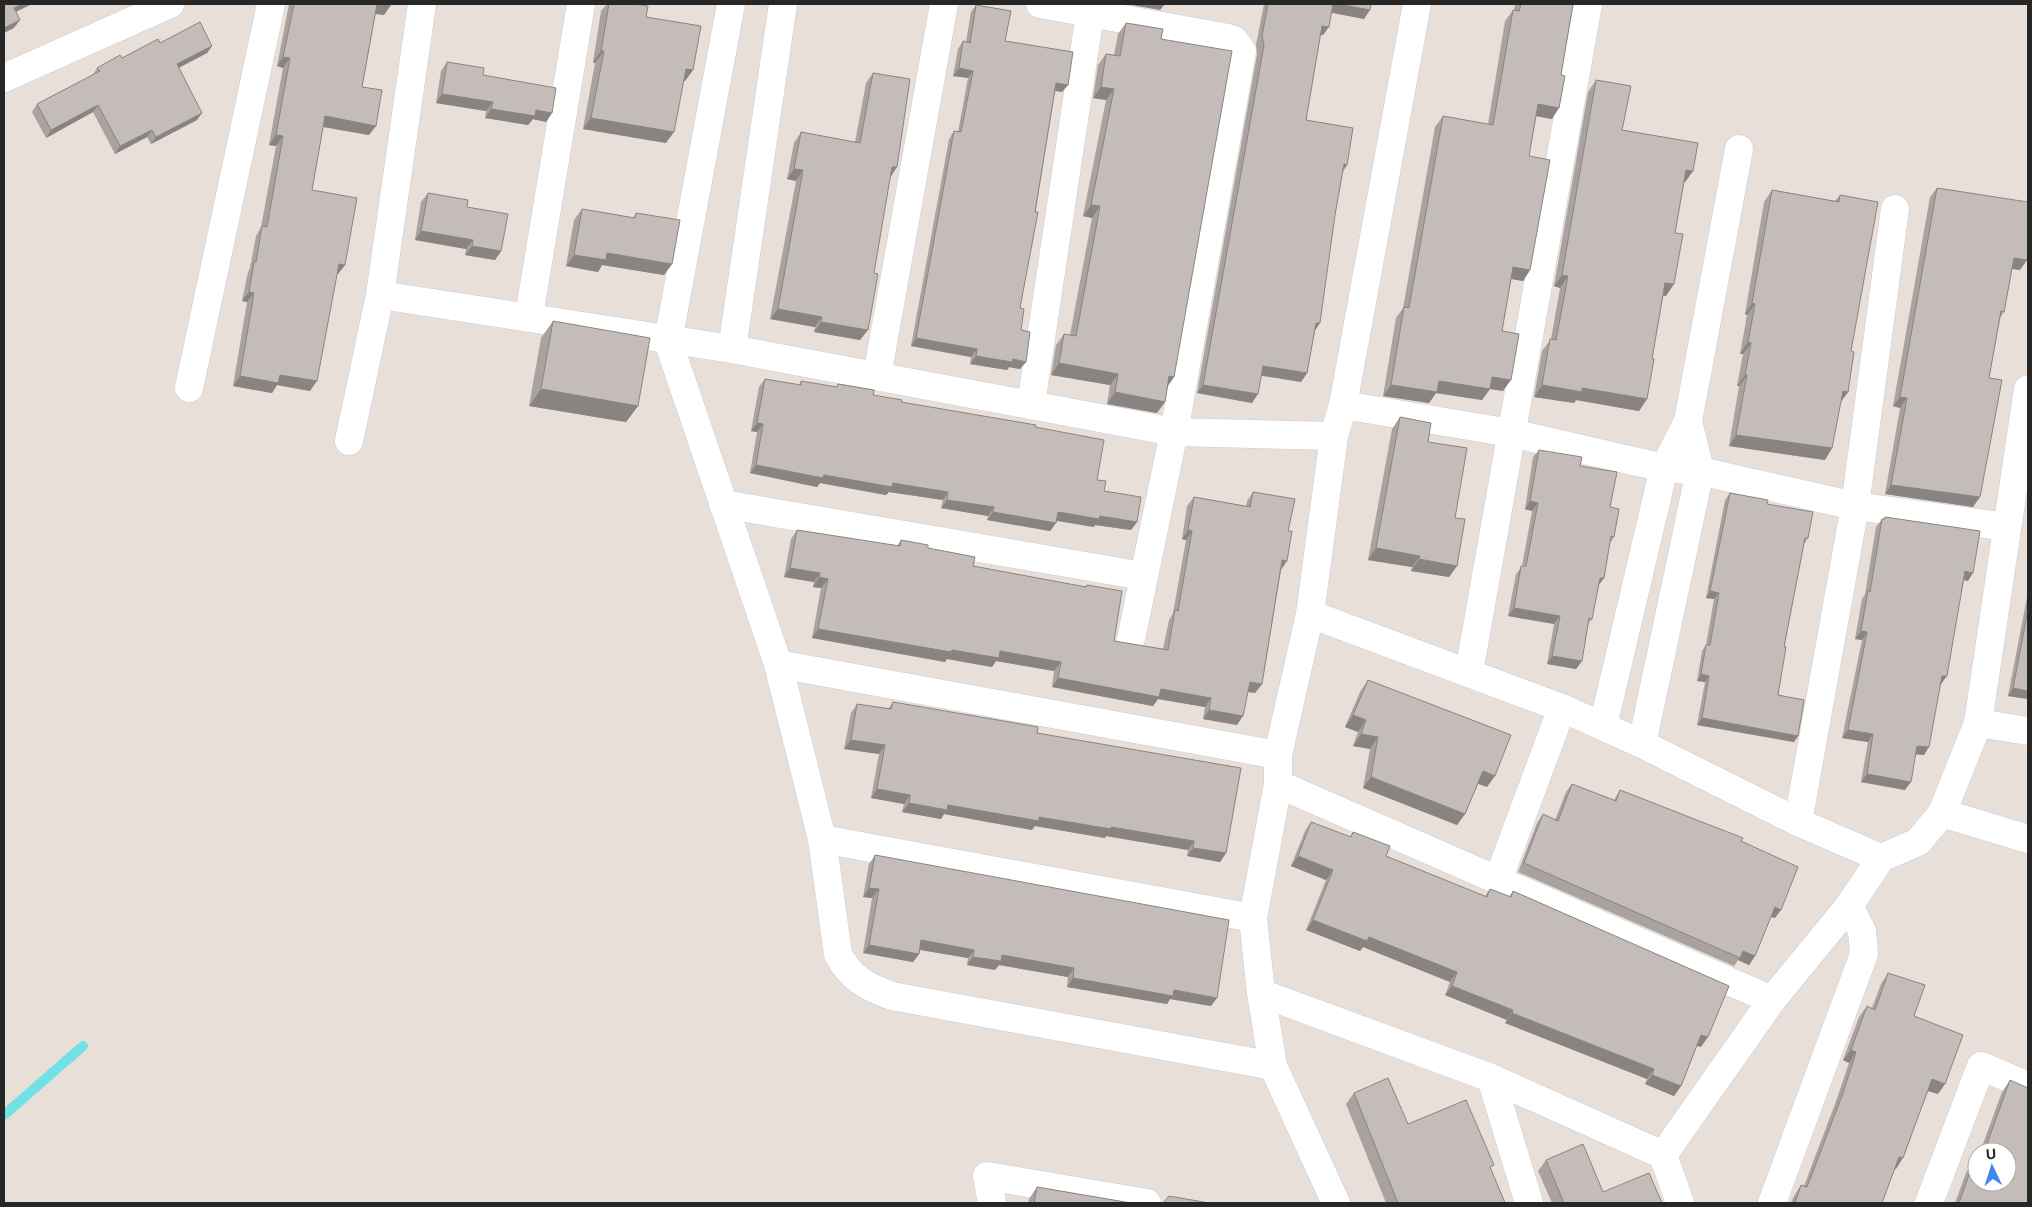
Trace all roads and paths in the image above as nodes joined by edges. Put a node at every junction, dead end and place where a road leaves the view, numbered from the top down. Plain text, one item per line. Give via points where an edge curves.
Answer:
1 (170, 4) edge
2 (271, 4) edge
3 (422, 4) edge
4 (582, 4) edge
5 (731, 4) edge
6 (783, 4) edge
7 (944, 4) edge
8 (1040, 4) edge
9 (1416, 4) edge
10 (1588, 4) edge
11 (1090, 14) junction
12 (4, 78) edge
13 (1739, 149) dead end
14 (1895, 209) dead end
15 (380, 295) junction
16 (529, 316) junction
17 (668, 341) junction
18 (732, 349) junction
19 (878, 376) junction
20 (189, 388) dead end
21 (2028, 389) edge
22 (1031, 404) junction
23 (1343, 405) junction
24 (1688, 421) junction
25 (1174, 432) junction
26 (1511, 433) junction
27 (1334, 436) junction
28 (349, 441) dead end
29 (1664, 468) junction
30 (1700, 471) junction
31 (723, 504) junction
32 (1856, 506) junction
33 (2007, 527) junction
34 (1143, 576) junction
35 (1310, 614) junction
36 (1131, 639) dead end
37 (778, 664) junction
38 (1468, 672) junction
39 (1562, 708) junction
40 (1978, 723) junction
41 (1603, 726) junction
42 (2028, 731) edge
43 (1642, 744) junction
44 (1278, 755) junction
45 (1278, 784) junction
46 (1942, 813) junction
47 (1798, 822) junction
48 (822, 839) junction
49 (2028, 839) edge
50 (1881, 858) junction
51 (1498, 880) junction
52 (1849, 906) junction
53 (1253, 918) junction
54 (1261, 993) junction
55 (1772, 1000) junction
56 (1273, 1066) junction
57 (1491, 1078) junction
58 (2028, 1086) edge
59 (1663, 1155) junction
60 (992, 1203) edge
61 (1147, 1203) edge
62 (1336, 1203) edge
63 (1529, 1203) edge
64 (1680, 1203) edge
65 (1772, 1203) edge
66 (1929, 1203) edge

1 - 12 street
2 - 20 street
3 - 15 street
4 - 16 street
5 - 17 street
6 - 18 street
7 - 19 street
8 - 11 street
9 - 23 street
10 - 26 street
11 - 22 street
11 - 25 street via 1228,38 1234,40 1242,51
13 - 24 street
14 - 32 street
15 - 16 street
15 - 28 street
16 - 17 street
17 - 18 street
17 - 31 street
18 - 19 street
19 - 22 street
21 - 33 street
22 - 25 street
23 - 26 street
23 - 27 street
24 - 29 street
24 - 30 street
25 - 27 street
25 - 34 street
26 - 29 street
26 - 38 street
27 - 35 street
29 - 30 street
29 - 41 street
30 - 32 street
30 - 43 street
31 - 34 street
31 - 37 street
32 - 33 street
32 - 47 street
33 - 40 street
34 - 36 street
35 - 38 street
35 - 44 street
37 - 44 street
37 - 48 street
38 - 39 street
39 - 41 street
39 - 51 street
40 - 42 street
40 - 46 street
41 - 43 street
43 - 47 street
44 - 45 street
45 - 51 street
45 - 53 street
46 - 49 street
46 - 50 street via 1918,842
47 - 50 street
48 - 53 street
48 - 56 street via 838,954 844,967 865,985 892,996
50 - 52 street
51 - 55 street
52 - 55 street
52 - 65 street via 1862,931 1864,954
53 - 54 street
54 - 56 street
54 - 57 street
55 - 59 street
56 - 62 street
57 - 59 street
57 - 63 street
58 - 66 street via 1981,1066
59 - 64 street
60 - 61 street via 987,1176

